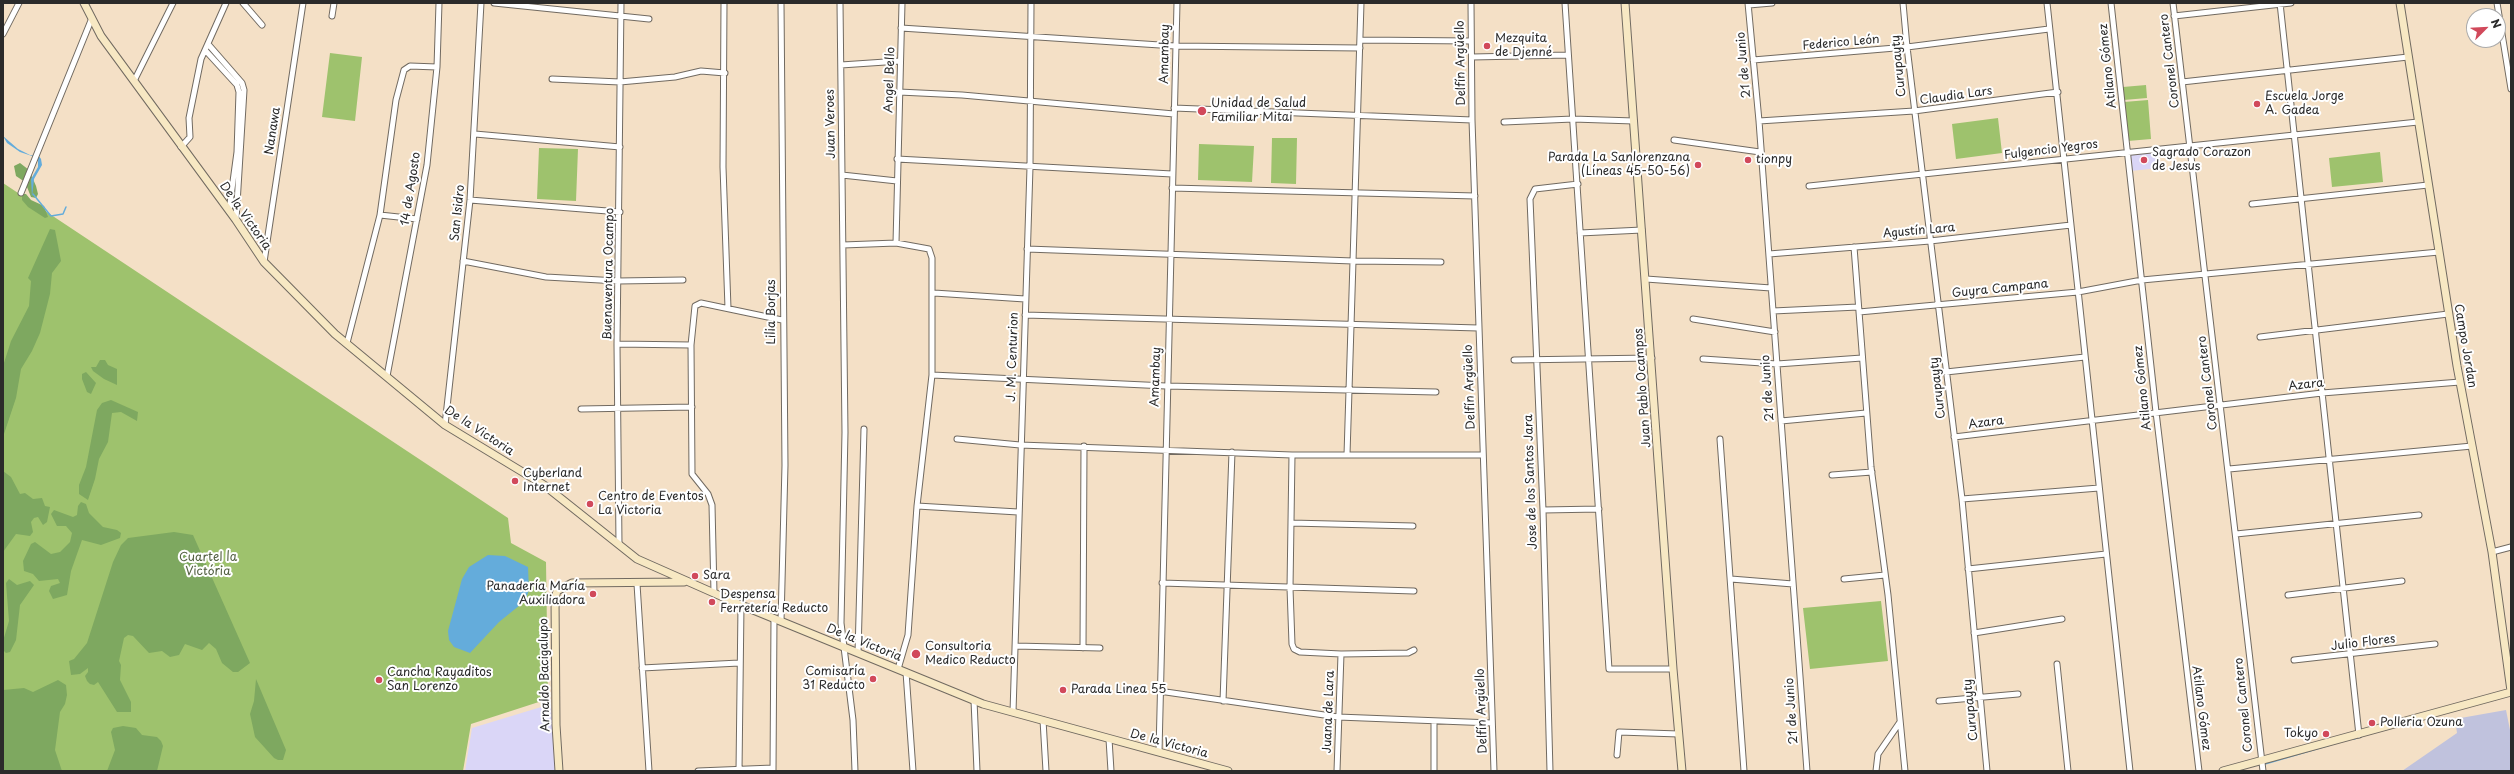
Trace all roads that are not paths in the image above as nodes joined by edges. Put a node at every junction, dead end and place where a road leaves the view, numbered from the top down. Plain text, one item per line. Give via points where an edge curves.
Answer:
1 (19, 3) edge
2 (85, 3) edge
3 (173, 3) edge
4 (226, 3) edge
5 (243, 3) edge
6 (303, 3) edge
7 (334, 3) edge
8 (439, 3) edge
9 (480, 3) edge
10 (494, 3) edge
11 (620, 3) edge
12 (724, 3) edge
13 (781, 3) edge
14 (840, 3) edge
15 (902, 3) edge
16 (1031, 3) edge
17 (1176, 3) edge
18 (1361, 3) edge
19 (1471, 3) edge
20 (1565, 3) edge
21 (1625, 3) edge
22 (1772, 3) edge
23 (1903, 3) edge
24 (2047, 3) edge
25 (2111, 3) edge
26 (2173, 3) edge
27 (2291, 3) edge
28 (2400, 3) edge
29 (2497, 3) edge
30 (1748, 4) edge
31 (2280, 4) edge
32 (332, 16) dead end
33 (2174, 16) junction
34 (620, 17) junction
35 (92, 18) junction
36 (649, 19) dead end
37 (262, 25) dead end
38 (901, 28) junction
39 (2049, 29) junction
40 (3, 34) edge
41 (1030, 37) junction
42 (1361, 40) junction
43 (1472, 41) junction
44 (208, 44) junction
45 (1175, 46) junction
46 (1907, 47) junction
47 (1360, 48) junction
48 (205, 50) junction
49 (1568, 55) junction
50 (2408, 57) junction
51 (1472, 58) junction
52 (1753, 60) junction
53 (900, 61) junction
54 (841, 65) junction
55 (437, 67) junction
56 (2288, 69) junction
57 (725, 73) junction
58 (552, 79) dead end
59 (134, 81) junction
60 (620, 82) junction
61 (2182, 82) junction
62 (242, 83) junction
63 (236, 85) junction
64 (2511, 89) edge
65 (899, 92) junction
66 (2058, 92) junction
67 (1030, 102) junction
68 (1174, 111) junction
69 (1914, 112) junction
70 (1357, 115) junction
71 (1573, 119) junction
72 (1472, 120) junction
73 (1634, 120) junction
74 (1759, 120) junction
75 (1504, 122) dead end
76 (2418, 122) junction
77 (475, 134) junction
78 (2296, 135) junction
79 (1674, 140) dead end
80 (2189, 145) junction
81 (181, 147) junction
82 (620, 147) junction
83 (2126, 151) junction
84 (1760, 152) junction
85 (2065, 158) junction
86 (897, 159) junction
87 (1030, 167) junction
88 (1172, 174) junction
89 (842, 175) junction
90 (1922, 175) junction
91 (897, 181) junction
92 (1578, 184) junction
93 (2428, 185) junction
94 (1809, 186) dead end
95 (1172, 188) junction
96 (1354, 192) junction
97 (20, 193) dead end
98 (1475, 196) junction
99 (470, 200) junction
100 (2303, 200) junction
101 (2252, 204) dead end
102 (229, 211) junction
103 (620, 212) junction
104 (380, 215) junction
105 (417, 219) junction
106 (236, 220) junction
107 (2071, 225) junction
108 (1642, 230) junction
109 (1580, 233) junction
110 (1930, 241) junction
111 (896, 243) junction
112 (843, 245) junction
113 (1854, 248) junction
114 (1027, 249) junction
115 (2439, 252) junction
116 (1170, 253) junction
117 (1769, 254) junction
118 (463, 261) junction
119 (264, 262) junction
120 (1353, 262) junction
121 (1441, 262) dead end
122 (2309, 265) junction
123 (2204, 275) junction
124 (1646, 279) junction
125 (683, 280) dead end
126 (2142, 280) junction
127 (618, 281) junction
128 (1771, 288) junction
129 (2078, 292) junction
130 (934, 293) junction
131 (1025, 299) junction
132 (1938, 306) junction
133 (728, 308) junction
134 (1858, 310) junction
135 (1773, 311) junction
136 (2448, 314) junction
137 (1025, 315) junction
138 (1693, 319) dead end
139 (782, 320) junction
140 (1168, 320) junction
141 (1351, 325) junction
142 (1478, 328) junction
143 (2315, 330) junction
144 (1775, 332) junction
145 (2260, 337) dead end
146 (347, 343) junction
147 (617, 344) junction
148 (691, 345) junction
149 (2085, 357) junction
150 (1652, 358) junction
151 (1862, 358) junction
152 (1703, 359) dead end
153 (1514, 360) dead end
154 (1537, 360) junction
155 (1588, 360) junction
156 (1777, 364) junction
157 (1946, 372) junction
158 (932, 375) junction
159 (387, 376) junction
160 (1022, 379) junction
161 (2460, 382) junction
162 (1166, 386) junction
163 (1348, 390) junction
164 (1436, 392) dead end
165 (2322, 393) junction
166 (2220, 405) junction
167 (692, 407) junction
168 (618, 408) junction
169 (581, 409) dead end
170 (2156, 412) junction
171 (1866, 413) junction
172 (1781, 421) junction
173 (2091, 421) junction
174 (445, 425) junction
175 (864, 429) dead end
176 (1954, 437) junction
177 (957, 439) dead end
178 (1720, 439) dead end
179 (1020, 445) junction
180 (1084, 446) junction
181 (2472, 446) junction
182 (1164, 450) junction
183 (1232, 452) junction
184 (1292, 455) junction
185 (1347, 455) junction
186 (1482, 455) junction
187 (2329, 462) junction
188 (2229, 469) junction
189 (1872, 472) junction
190 (1832, 475) dead end
191 (2099, 488) junction
192 (1962, 499) junction
193 (917, 506) junction
194 (1599, 509) junction
195 (1543, 510) junction
196 (1018, 512) junction
197 (2419, 515) dead end
198 (1291, 523) junction
199 (2336, 525) junction
200 (1413, 526) dead end
201 (2236, 534) junction
202 (619, 545) junction
203 (2511, 547) edge
204 (2492, 552) junction
205 (2106, 554) junction
206 (1968, 569) junction
207 (668, 573) junction
208 (1885, 575) junction
209 (1844, 578) dead end
210 (1731, 579) junction
211 (2402, 581) dead end
212 (668, 582) junction
213 (686, 582) junction
214 (1162, 583) junction
215 (637, 584) junction
216 (1793, 584) junction
217 (1227, 586) junction
218 (1290, 588) junction
219 (2343, 589) junction
220 (1414, 591) dead end
221 (714, 593) junction
222 (2288, 595) dead end
223 (741, 605) junction
224 (777, 619) junction
225 (2062, 620) dead end
226 (1974, 633) junction
227 (2435, 644) dead end
228 (842, 646) junction
229 (1015, 646) junction
230 (1083, 648) junction
231 (1100, 648) dead end
232 (1414, 650) dead end
233 (858, 653) junction
234 (1341, 654) junction
235 (2349, 655) junction
236 (2294, 660) dead end
237 (740, 663) junction
238 (2057, 664) dead end
239 (642, 668) junction
240 (898, 669) junction
241 (1673, 669) junction
242 (906, 672) junction
243 (1159, 691) junction
244 (2511, 692) edge
245 (2018, 694) dead end
246 (1980, 698) junction
247 (974, 700) junction
248 (1223, 701) junction
249 (1940, 701) dead end
250 (1013, 712) junction
251 (1338, 717) junction
252 (1043, 720) junction
253 (1434, 721) junction
254 (1900, 722) junction
255 (1492, 723) junction
256 (1679, 734) junction
257 (2359, 735) junction
258 (1109, 739) junction
259 (1159, 752) junction
260 (1617, 755) dead end
261 (2260, 760) junction
262 (773, 769) edge
263 (739, 770) edge
264 (559, 771) edge
265 (649, 771) edge
266 (698, 771) edge
267 (855, 771) edge
268 (913, 771) edge
269 (977, 771) edge
270 (1046, 771) edge
271 (1111, 771) edge
272 (1228, 771) edge
273 (1337, 771) edge
274 (1434, 771) edge
275 (1494, 771) edge
276 (1550, 771) edge
277 (1682, 771) edge
278 (1744, 771) edge
279 (1807, 771) edge
280 (1876, 771) edge
281 (1905, 771) edge
282 (1987, 771) edge
283 (2068, 771) edge
284 (2130, 771) edge
285 (2199, 771) edge
286 (2223, 771) edge
287 (2262, 771) edge

1 - 40 street
2 - 35 street, De la Victoria
3 - 59 street
4 - 44 street
5 - 37 street
6 - 119 street, Nanawa
7 - 32 street
8 - 55 street, 14 de Agosto
9 - 77 street, San Isidro
10 - 34 street
11 - 34 street, Buenaventura Ocampo
12 - 57 street
13 - 139 street, Lilia Borjas
14 - 54 street, Juan Veroes
15 - 38 street, Angel Bello
16 - 41 street, J. M. Centurion
17 - 45 street, Amambay
18 - 42 street
19 - 43 street, Delfín Argüello
20 - 49 street
21 - 73 street, Juan Pablo Ocampos
22 - 30 street
23 - 46 street, Curupayty
24 - 39 street
25 - 83 street, Atilano Gómez
26 - 33 street, Coronel Cantero
27 - 31 street
28 - 50 street, Campo Jordan
29 - 64 street
30 - 52 street, 21 de Junio
31 - 33 street
31 - 56 street
33 - 61 street, Coronel Cantero
34 - 36 street
34 - 60 street, Buenaventura Ocampo
35 - 59 street, De la Victoria
35 - 97 street
38 - 41 street
38 - 53 street, Angel Bello
39 - 46 street, Federico León
39 - 66 street
41 - 45 street
41 - 67 street, J. M. Centurion
42 - 43 street
42 - 47 street
43 - 51 street, Delfín Argüello
44 - 48 street
44 - 62 street
45 - 47 street
45 - 68 street, Amambay
46 - 52 street, Federico León
46 - 69 street, Curupayty
47 - 70 street
48 - 63 street
48 - 81 street via 199,64 189,118 190,137
49 - 51 street
49 - 71 street
50 - 56 street
50 - 76 street, Campo Jordan
51 - 72 street, Delfín Argüello
52 - 74 street, 21 de Junio
53 - 54 street
53 - 65 street, Angel Bello
54 - 89 street, Juan Veroes
55 - 104 street via 410,66 404,70 396,100
55 - 105 street, 14 de Agosto via 427,165
56 - 61 street
56 - 78 street
57 - 60 street via 701,71 675,77
57 - 133 street via 723,167
58 - 60 street
59 - 81 street, De la Victoria
60 - 82 street, Buenaventura Ocampo
61 - 80 street, Coronel Cantero
62 - 63 street
62 - 106 street via 242,152
63 - 102 street via 239,92 237,152
65 - 67 street
65 - 86 street, Angel Bello
66 - 69 street, Claudia Lars
66 - 85 street
67 - 68 street
67 - 87 street, J. M. Centurion
68 - 70 street
68 - 88 street, Amambay
69 - 74 street, Claudia Lars
69 - 90 street, Curupayty
70 - 72 street
70 - 96 street
71 - 73 street
71 - 75 street
71 - 92 street
72 - 98 street, Delfín Argüello
73 - 108 street, Juan Pablo Ocampos
74 - 84 street, 21 de Junio
76 - 78 street, Fulgencio Yegros
76 - 93 street, Campo Jordan
77 - 82 street
77 - 99 street, San Isidro
78 - 80 street, Fulgencio Yegros
78 - 100 street
79 - 84 street
80 - 83 street, Fulgencio Yegros
80 - 123 street, Coronel Cantero
81 - 102 street, De la Victoria
82 - 103 street, Buenaventura Ocampo
83 - 85 street, Fulgencio Yegros
83 - 126 street, Atilano Gómez
84 - 117 street, 21 de Junio
85 - 90 street, Fulgencio Yegros
85 - 107 street
86 - 87 street
86 - 91 street, Angel Bello
87 - 88 street
87 - 114 street, J. M. Centurion
88 - 95 street, Amambay
89 - 91 street
89 - 112 street, Juan Veroes
90 - 94 street, Fulgencio Yegros
90 - 110 street, Curupayty
91 - 111 street, Angel Bello
92 - 109 street
92 - 154 street, Jose de los Santos Jara via 1535,189 1530,199
93 - 100 street
93 - 115 street, Campo Jordan
95 - 96 street
95 - 116 street, Amambay
96 - 98 street
96 - 120 street
98 - 142 street, Delfín Argüello
99 - 103 street
99 - 118 street, San Isidro
100 - 101 street
100 - 122 street
102 - 106 street, De la Victoria
103 - 127 street, Buenaventura Ocampo
104 - 105 street
104 - 146 street
105 - 159 street, 14 de Agosto
106 - 119 street, De la Victoria
107 - 110 street, Agustín Lara
107 - 129 street
108 - 109 street
108 - 124 street, Juan Pablo Ocampos
109 - 155 street
110 - 113 street, Agustín Lara
110 - 132 street, Curupayty
111 - 112 street
111 - 130 street via 929,249
112 - 228 street, Juan Veroes via 845,432
113 - 117 street, Agustín Lara
113 - 134 street
114 - 116 street
114 - 131 street, J. M. Centurion
115 - 122 street, Guyra Campana
115 - 136 street, Campo Jordan
116 - 120 street
116 - 140 street, Amambay
117 - 128 street, 21 de Junio
118 - 127 street via 546,276
118 - 174 street, San Isidro
119 - 146 street, De la Victoria
120 - 121 street
120 - 141 street
122 - 123 street, Guyra Campana
122 - 143 street
123 - 126 street, Guyra Campana
123 - 166 street, Coronel Cantero
124 - 128 street
124 - 150 street, Juan Pablo Ocampos
125 - 127 street
126 - 129 street, Guyra Campana
126 - 170 street, Atilano Gómez
127 - 147 street, Buenaventura Ocampo
128 - 135 street, 21 de Junio
129 - 132 street, Guyra Campana
129 - 149 street
130 - 131 street
130 - 158 street
131 - 137 street, J. M. Centurion
132 - 134 street, Guyra Campana
132 - 157 street, Curupayty
133 - 139 street
133 - 148 street via 698,304 695,306
134 - 135 street, Guyra Campana
134 - 151 street
135 - 144 street, 21 de Junio
136 - 143 street
136 - 161 street, Campo Jordan
137 - 140 street
137 - 160 street, J. M. Centurion
138 - 144 street
139 - 224 street, Lilia Borjas via 785,472
140 - 141 street
140 - 162 street, Amambay
141 - 142 street
141 - 163 street
142 - 186 street, Delfín Argüello
143 - 145 street
143 - 165 street
144 - 156 street, 21 de Junio
146 - 159 street, De la Victoria
147 - 148 street
147 - 168 street, Buenaventura Ocampo
148 - 167 street
149 - 157 street
149 - 173 street
150 - 155 street
150 - 241 street, Juan Pablo Ocampos
151 - 156 street
151 - 171 street
152 - 156 street
153 - 154 street
154 - 155 street
154 - 195 street, Jose de los Santos Jara
155 - 194 street
156 - 172 street, 21 de Junio
157 - 176 street, Curupayty
158 - 160 street
158 - 193 street
159 - 174 street, De la Victoria
160 - 162 street
160 - 179 street, J. M. Centurion
161 - 165 street, Azara
161 - 181 street, Campo Jordan
162 - 163 street
162 - 182 street, Amambay
163 - 164 street
163 - 185 street
165 - 166 street, Azara
165 - 187 street
166 - 170 street, Azara
166 - 188 street, Coronel Cantero
167 - 168 street
167 - 221 street via 692,474 708,494 712,505
168 - 169 street
168 - 202 street, Buenaventura Ocampo
170 - 173 street, Azara
170 - 285 street, Atilano Gómez
171 - 172 street
171 - 189 street
172 - 216 street, 21 de Junio
173 - 176 street, Azara
173 - 191 street
174 - 202 street, De la Victoria via 544,485
175 - 233 street
176 - 192 street, Curupayty
177 - 179 street
178 - 210 street
179 - 180 street
179 - 196 street, J. M. Centurion
180 - 182 street
180 - 230 street
181 - 187 street
181 - 204 street, Campo Jordan
182 - 183 street
182 - 214 street, Amambay
183 - 184 street
183 - 217 street
184 - 185 street
184 - 198 street
185 - 186 street
186 - 255 street, Delfín Argüello
187 - 188 street
187 - 199 street
188 - 201 street, Coronel Cantero
189 - 190 street
189 - 208 street
191 - 192 street
191 - 205 street
192 - 206 street, Curupayty
193 - 196 street
193 - 240 street via 908,635
194 - 195 street
194 - 241 street via 1609,669
195 - 276 street, Jose de los Santos Jara
196 - 229 street, J. M. Centurion
197 - 199 street
198 - 200 street
198 - 218 street
199 - 201 street
199 - 219 street
201 - 261 street, Coronel Cantero
202 - 207 street, De la Victoria via 637,559
203 - 204 street
204 - 244 street, Campo Jordan
205 - 206 street
205 - 284 street
206 - 226 street, Curupayty
207 - 212 street
207 - 213 street, De la Victoria
208 - 209 street
208 - 254 street
210 - 216 street
210 - 278 street
211 - 219 street
212 - 213 street, Arnaldo Bacigalupo
212 - 215 street, Arnaldo Bacigalupo
213 - 221 street, De la Victoria
214 - 217 street
214 - 243 street, Amambay
215 - 239 street
215 - 264 street, Arnaldo Bacigalupo via 572,583 560,588 556,594 556,725
216 - 279 street, 21 de Junio
217 - 218 street
217 - 248 street
218 - 220 street
218 - 234 street via 1294,649 1300,652
219 - 222 street
219 - 235 street
221 - 223 street, De la Victoria
223 - 224 street, De la Victoria
223 - 237 street
224 - 228 street, De la Victoria
224 - 262 street, Lilia Borjas
225 - 226 street
226 - 246 street, Curupayty
227 - 235 street, Julio Flores
228 - 233 street, De la Victoria
228 - 267 street, Juan Veroes via 853,720
229 - 230 street
229 - 250 street, J. M. Centurion
230 - 231 street
232 - 234 street via 1408,653
233 - 240 street, De la Victoria
234 - 251 street, Juana de Lara
235 - 236 street, Julio Flores
235 - 257 street
237 - 239 street
237 - 263 street
238 - 283 street
239 - 265 street
240 - 242 street, De la Victoria
241 - 256 street, Juan Pablo Ocampos
242 - 247 street, De la Victoria
242 - 268 street
243 - 248 street
243 - 259 street, Amambay
244 - 257 street
245 - 246 street
246 - 249 street
246 - 282 street, Curupayty
247 - 250 street, De la Victoria
247 - 269 street
248 - 251 street
250 - 252 street, De la Victoria
251 - 253 street
251 - 273 street, Juana de Lara
252 - 258 street, De la Victoria
252 - 270 street
253 - 255 street
253 - 274 street
254 - 280 street via 1878,754
254 - 281 street
255 - 275 street, Delfín Argüello
256 - 260 street via 1619,732
256 - 277 street, Juan Pablo Ocampos
257 - 261 street
258 - 259 street, De la Victoria
258 - 271 street
259 - 272 street, De la Victoria
261 - 286 street
261 - 287 street, Coronel Cantero
262 - 263 street
263 - 266 street

